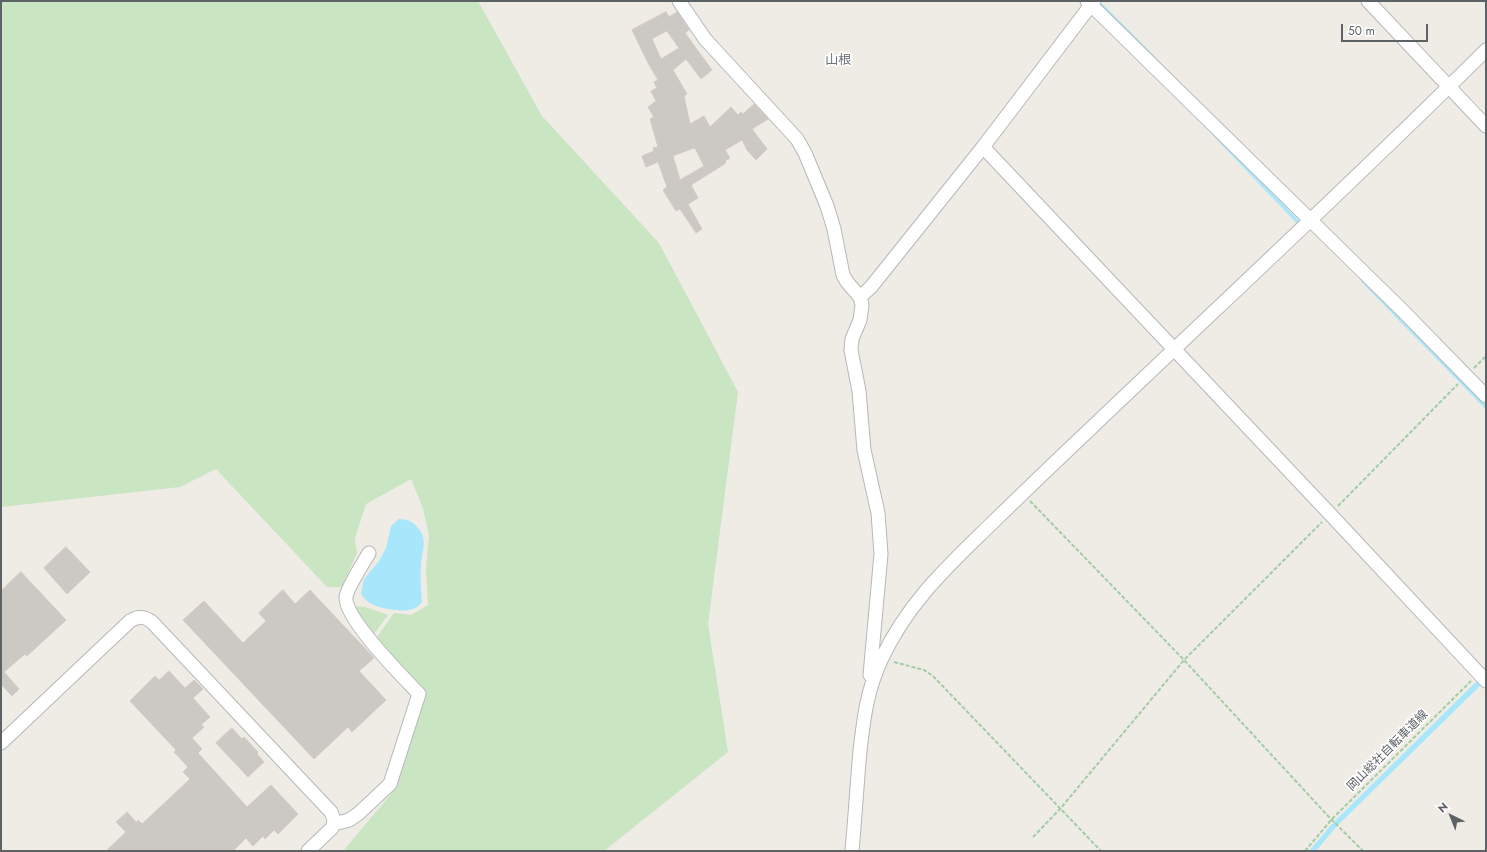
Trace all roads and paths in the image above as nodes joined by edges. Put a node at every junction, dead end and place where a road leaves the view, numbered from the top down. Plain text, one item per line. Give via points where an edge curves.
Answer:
1 (679, 1) edge
2 (1368, 1) edge
3 (1091, 2) edge
4 (1486, 50) edge
5 (1450, 86) junction
6 (1486, 126) edge
7 (983, 147) junction
8 (1310, 220) junction
9 (860, 297) junction
10 (1174, 349) junction
11 (1460, 382) dead end
12 (1486, 396) edge
13 (1023, 493) junction
14 (1330, 514) junction
15 (369, 553) dead end
16 (881, 658) junction
17 (1184, 660) junction
18 (1482, 677) edge
19 (869, 690) junction
20 (1, 743) edge
21 (1060, 809) junction
22 (1333, 820) junction
23 (334, 824) junction
24 (1033, 837) dead end
25 (308, 851) edge
26 (852, 851) edge
27 (1101, 851) edge
28 (1305, 851) edge
29 (1363, 851) edge

1 - 9 street via 705,39 797,139 806,153 828,206 843,274
2 - 5 street
3 - 7 street
3 - 8 street
4 - 5 street
5 - 6 street
5 - 8 street
7 - 9 street
7 - 10 street
8 - 10 street
8 - 12 street
9 - 19 street via 860,320 852,339 851,350 864,450 882,541
10 - 13 street
10 - 14 street
11 - 14 path
13 - 16 street via 921,595
13 - 17 path
14 - 17 path
14 - 18 street
15 - 23 street via 346,595 346,603 363,632 419,694 390,784 358,814 349,820
16 - 19 street
16 - 21 path via 924,670 933,676
17 - 21 path
17 - 22 path
18 - 22 path, 岡山総社自転車道線
19 - 26 street via 864,714
20 - 23 street via 130,621 138,616 145,617 327,807 333,816
21 - 24 path
21 - 27 path
22 - 28 path, 岡山総社自転車道線
22 - 29 path
23 - 25 street

